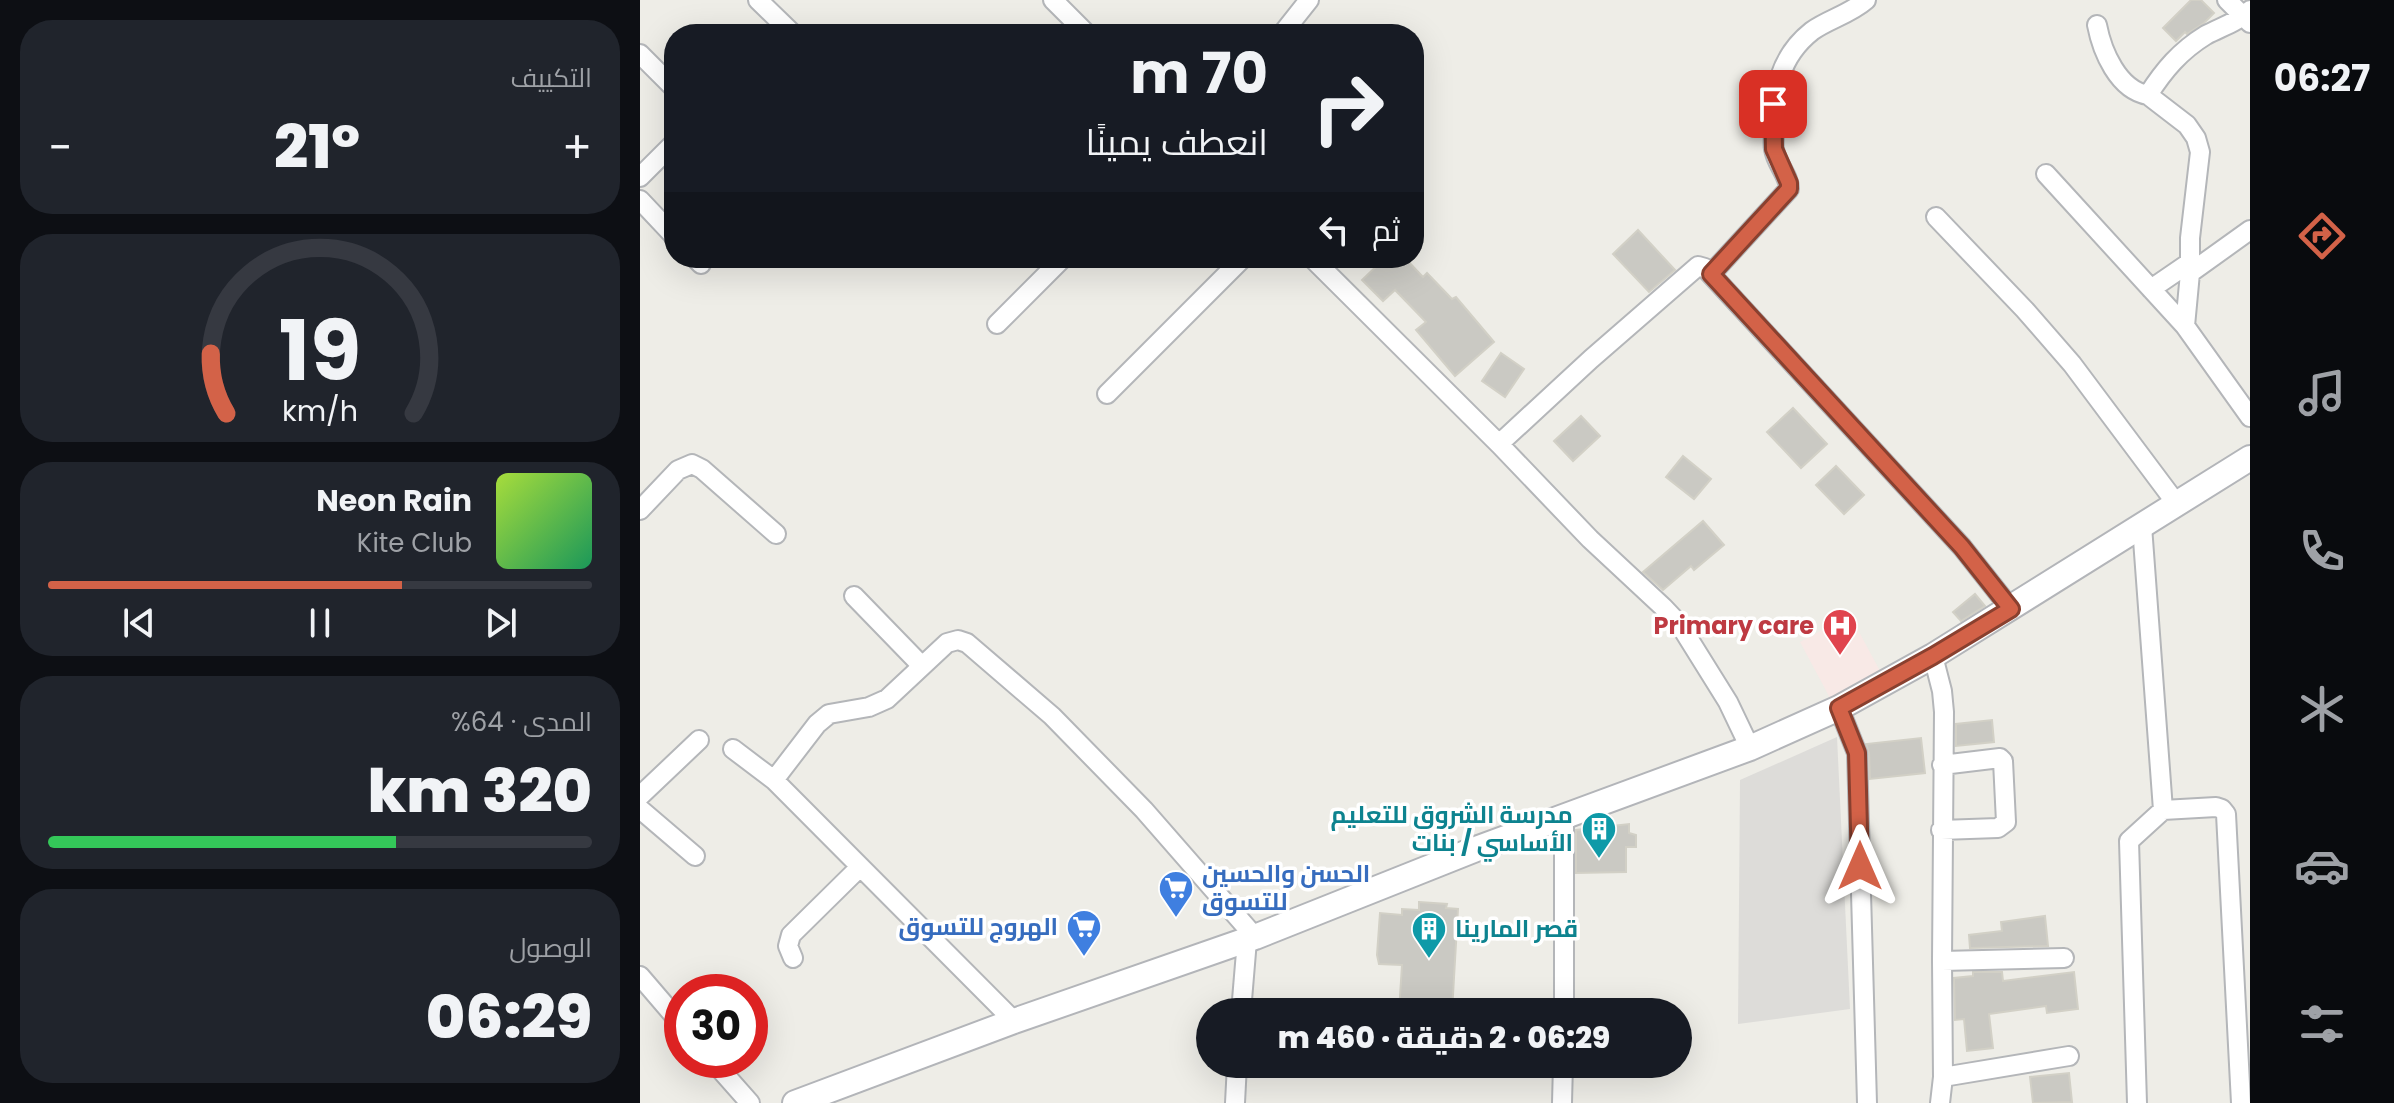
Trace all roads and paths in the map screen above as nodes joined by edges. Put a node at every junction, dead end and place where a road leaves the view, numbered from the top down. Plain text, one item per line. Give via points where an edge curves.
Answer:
1 (758, 0) edge
2 (1053, 0) edge
3 (1309, 0) edge
4 (1866, 0) edge
5 (2227, 0) edge
6 (2248, 16) edge
7 (781, 24) edge
8 (1077, 24) edge
9 (1290, 24) edge
10 (2097, 25) dead end
11 (640, 54) edge
12 (664, 78) edge
13 (2148, 95) junction
14 (664, 153) edge
15 (2046, 174) dead end
16 (640, 177) edge
17 (640, 200) edge
18 (1936, 217) dead end
19 (664, 225) edge
20 (2250, 230) edge
21 (1053, 268) edge
22 (1233, 268) edge
23 (1322, 268) edge
24 (2190, 268) junction
25 (1711, 274) junction
26 (2151, 289) junction
27 (997, 324) dead end
28 (2185, 326) junction
29 (1107, 394) dead end
30 (2250, 417) edge
31 (1499, 444) junction
32 (2250, 458) edge
33 (2176, 503) junction
34 (640, 510) edge
35 (2142, 526) junction
36 (776, 534) dead end
37 (854, 596) dead end
38 (2011, 609) junction
39 (1933, 656) junction
40 (921, 665) junction
41 (1839, 708) junction
42 (699, 740) dead end
43 (1750, 748) junction
44 (733, 749) dead end
45 (1942, 765) junction
46 (774, 780) junction
47 (640, 796) edge
48 (640, 809) edge
49 (2163, 810) junction
50 (1564, 817) junction
51 (1941, 830) junction
52 (695, 856) dead end
53 (860, 867) junction
54 (1251, 938) junction
55 (793, 958) dead end
56 (2064, 958) dead end
57 (1942, 961) junction
58 (640, 976) edge
59 (1243, 998) edge
60 (1564, 998) edge
61 (664, 1004) edge
62 (1014, 1021) junction
63 (2069, 1056) dead end
64 (1943, 1077) junction
65 (728, 1078) edge
66 (1236, 1078) edge
67 (1563, 1078) edge
68 (750, 1103) edge
69 (795, 1103) edge
70 (1235, 1103) edge
71 (1562, 1103) edge
72 (1867, 1103) edge
73 (1940, 1103) edge
74 (2137, 1103) edge
75 (2241, 1103) edge

1 - 7 street
2 - 8 street
3 - 9 street
4 - 25 street via 1812,31 1784,63 1773,104 1774,149 1789,189
5 - 6 street
6 - 13 street via 2204,36 2166,67
10 - 13 street via 2101,46 2125,84
11 - 12 street
13 - 24 street via 2187,125 2200,152
14 - 16 street
15 - 26 street
17 - 19 street
18 - 33 street via 2072,364
20 - 24 street
21 - 27 street
22 - 29 street
23 - 31 street
24 - 26 street
24 - 28 street
25 - 31 street via 1693,268
25 - 38 street via 1962,547
26 - 28 street
28 - 30 street
31 - 43 street via 1680,625
32 - 33 main road
33 - 35 main road
34 - 36 street via 678,470 692,464
35 - 38 main road
35 - 49 street
37 - 40 street
38 - 39 main road
39 - 41 main road
39 - 45 street via 1944,712
40 - 46 street via 887,699 829,714
40 - 54 street via 947,643 967,643 1062,726 1144,810
41 - 43 main road
41 - 72 street via 1857,753
42 - 47 street
43 - 50 main road
44 - 46 street
45 - 51 street
45 - 51 street via 2000,758 2006,822 1998,828
46 - 53 street
48 - 52 street
49 - 74 street via 2129,841
49 - 75 street via 2216,807 2226,814
50 - 54 main road
50 - 60 street
51 - 57 street
53 - 55 street via 791,935
53 - 62 street
54 - 59 street
54 - 62 main road
56 - 57 street
57 - 64 street
58 - 61 street
62 - 69 main road
63 - 64 street
64 - 73 street
65 - 68 street
66 - 70 street
67 - 71 street

